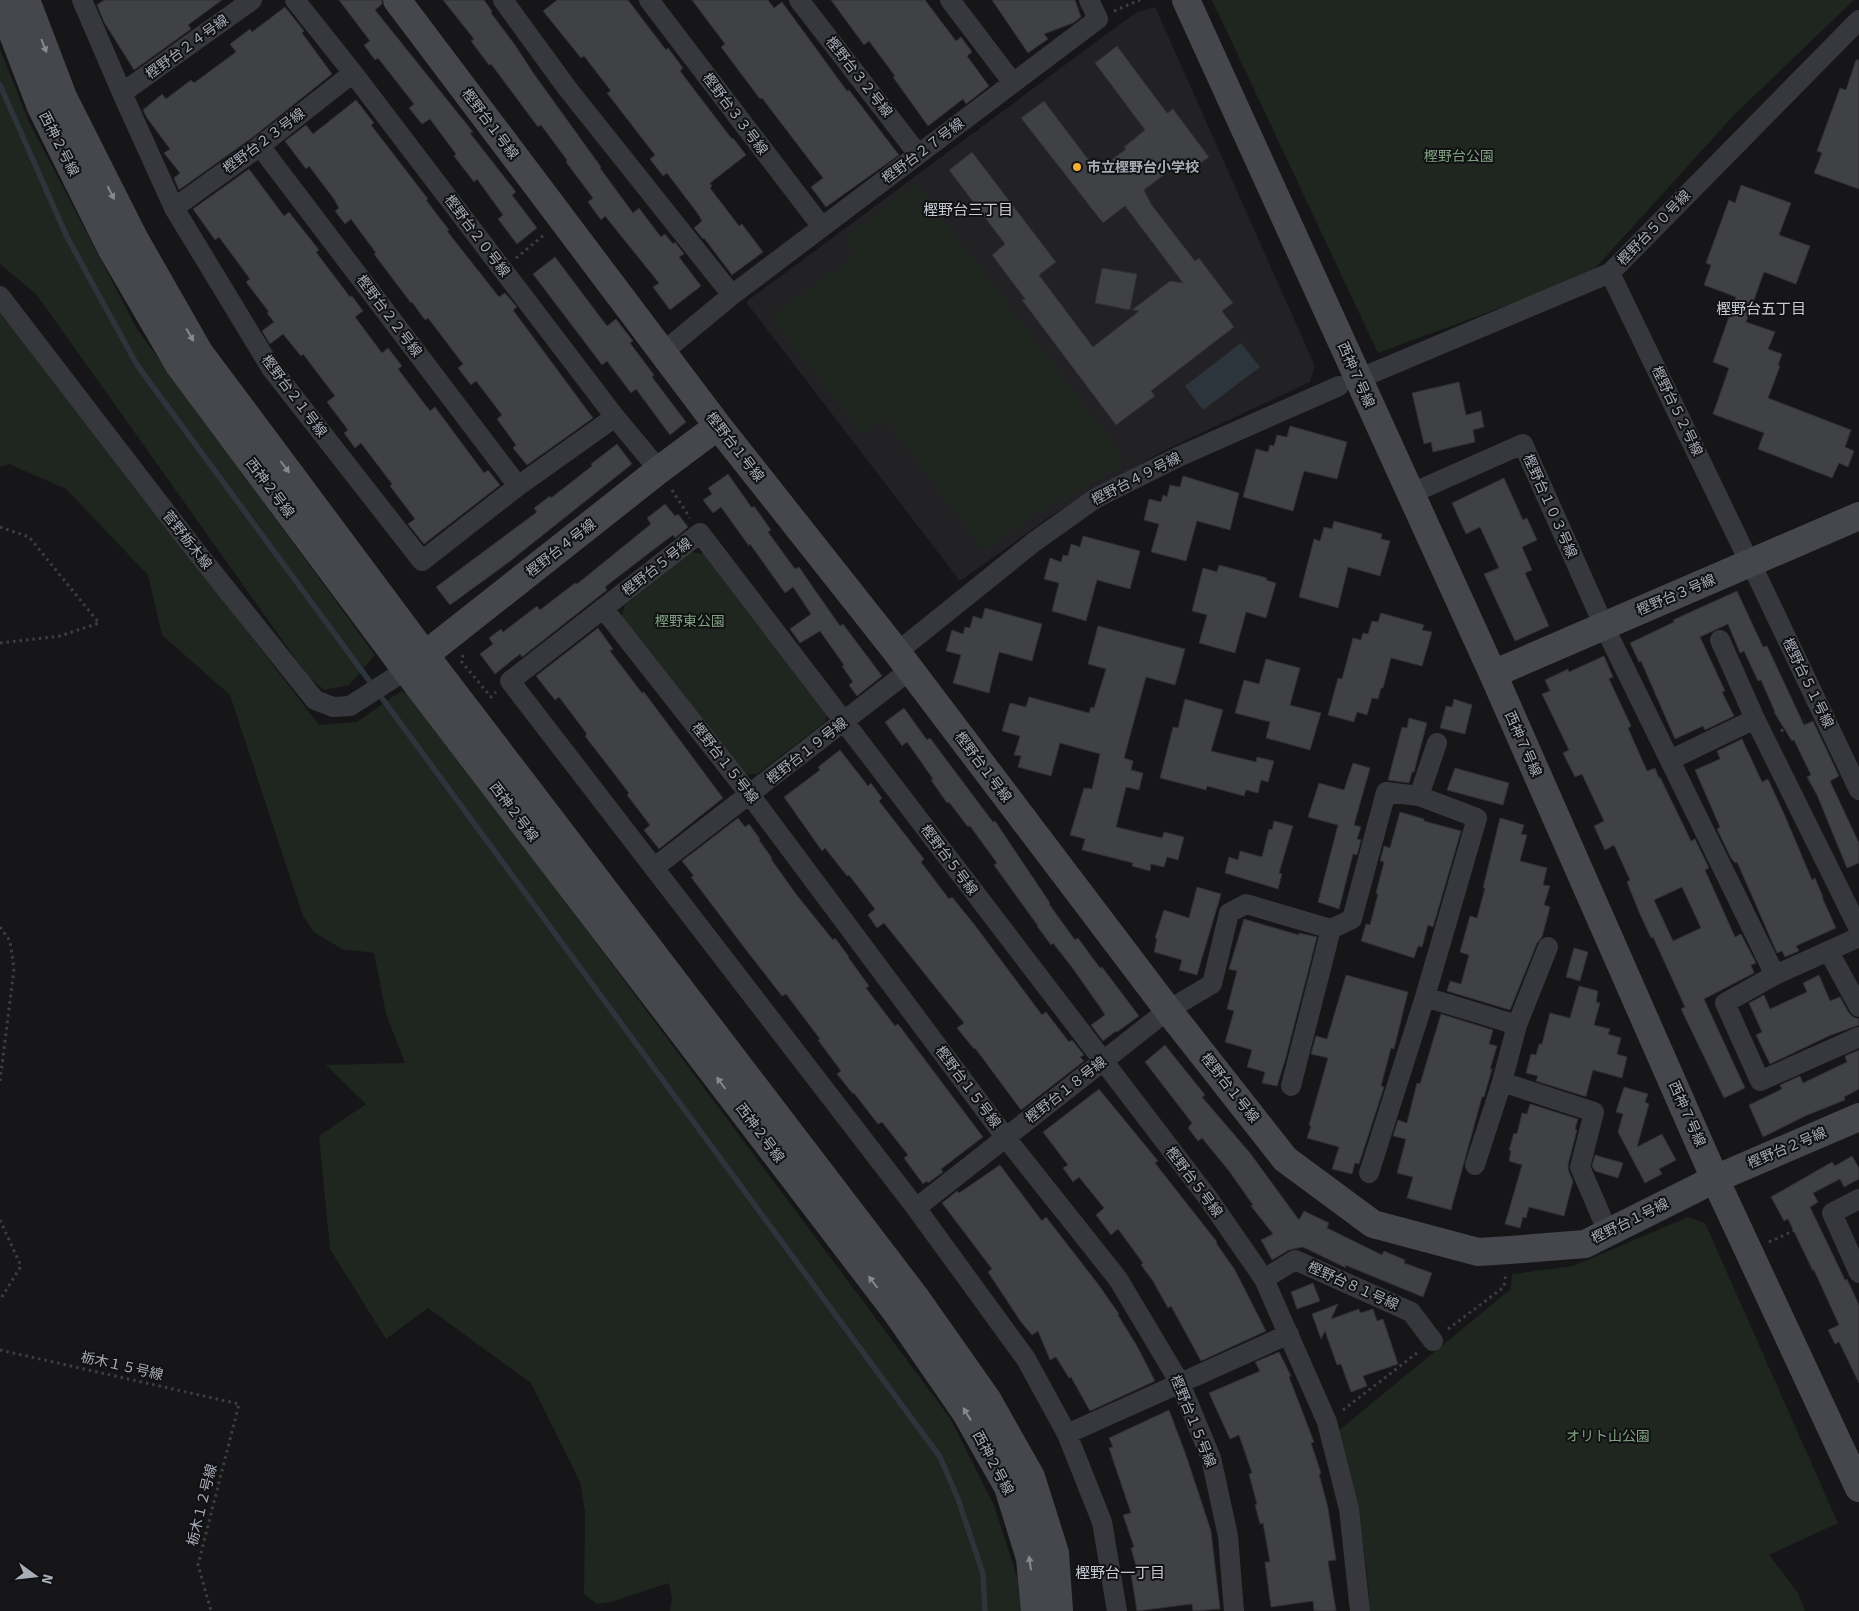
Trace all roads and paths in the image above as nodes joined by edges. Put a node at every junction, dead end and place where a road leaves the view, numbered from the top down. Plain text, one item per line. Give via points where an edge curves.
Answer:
1 (0, 0) edge
2 (26, 0) edge
3 (82, 0) edge
4 (252, 0) edge
5 (295, 0) edge
6 (397, 0) edge
7 (503, 0) edge
8 (649, 0) edge
9 (799, 0) edge
10 (950, 0) edge
11 (1089, 0) edge
12 (1140, 0) edge
13 (1186, 0) edge
14 (1098, 19) junction
15 (1859, 20) edge
16 (353, 73) junction
17 (1013, 83) junction
18 (122, 93) junction
19 (260, 146) junction
20 (918, 154) junction
21 (174, 208) junction
22 (563, 220) junction
23 (822, 227) junction
24 (502, 269) junction
25 (1610, 273) junction
26 (732, 295) junction
27 (0, 296) edge
28 (662, 353) junction
29 (1370, 374) dead end
30 (1339, 386) dead end
31 (615, 417) junction
32 (718, 426) junction
33 (659, 470) junction
34 (518, 486) junction
35 (1410, 494) junction
36 (1859, 516) edge
37 (0, 527) edge
38 (700, 534) junction
39 (1743, 549) dead end
40 (1757, 576) dead end
41 (604, 608) junction
42 (1604, 626) junction
43 (456, 630) junction
44 (1720, 640) dead end
45 (0, 643) edge
46 (908, 657) junction
47 (406, 669) junction
48 (1493, 674) junction
49 (510, 681) junction
50 (1822, 713) junction
51 (1755, 719) junction
52 (844, 722) junction
53 (1764, 738) junction
54 (1437, 743) dead end
55 (1670, 760) junction
56 (1859, 790) edge
57 (750, 795) junction
58 (1419, 796) junction
59 (655, 867) junction
60 (0, 927) edge
61 (1331, 929) junction
62 (1859, 929) edge
63 (1859, 937) edge
64 (1548, 947) dead end
65 (1829, 952) junction
66 (1775, 975) junction
67 (1425, 997) junction
68 (1859, 1007) edge
69 (1168, 1010) junction
70 (1516, 1025) junction
71 (1859, 1036) edge
72 (1103, 1062) junction
73 (0, 1080) edge
74 (1502, 1082) junction
75 (1290, 1086) dead end
76 (1859, 1117) edge
77 (1006, 1138) junction
78 (1475, 1165) dead end
79 (1369, 1173) dead end
80 (1715, 1179) junction
81 (1859, 1199) edge
82 (916, 1208) junction
83 (1832, 1213) junction
84 (0, 1220) edge
85 (1608, 1232) junction
86 (1749, 1252) junction
87 (1859, 1273) edge
88 (1264, 1279) junction
89 (0, 1300) edge
90 (1289, 1334) junction
91 (1432, 1341) dead end
92 (0, 1350) edge
93 (1180, 1383) junction
94 (239, 1404) joint
95 (1067, 1434) junction
96 (1859, 1488) edge
97 (211, 1611) edge
98 (1035, 1611) edge
99 (1059, 1611) edge
100 (1117, 1611) edge
101 (1234, 1611) edge
102 (1360, 1611) edge

1 - 47 street, 西神２号線 via 40,107 112,250 179,365
2 -> 47 street, 西神２号線 via 63,97 134,238 199,352
3 - 18 street, 樫野台２１号線
4 - 18 street, 樫野台２４号線
5 - 16 street, 樫野台２０号線
6 - 22 street, 樫野台１号線
7 - 26 street via 567,88
8 - 23 street, 樫野台３３号線
9 - 20 street, 樫野台３２号線
10 - 17 street
11 - 14 street
12 - 14 path
13 - 35 street, 西神７号線
14 - 17 street, 樫野台２７号線
15 - 25 street, 樫野台５０号線
16 - 19 street, 樫野台２３号線
16 - 24 street, 樫野台２０号線
17 - 20 street, 樫野台２７号線
18 - 21 street, 樫野台２１号線
19 - 21 street, 樫野台２３号線
19 - 34 street, 樫野台２２号線
20 - 23 street, 樫野台２７号線
21 - 34 street, 樫野台２１号線 via 271,368 422,561
22 - 24 path
22 - 28 street, 樫野台１号線
23 - 26 street, 樫野台２７号線
24 - 31 street, 樫野台２０号線
25 - 29 street, 樫野台５０号線
25 - 39 street, 樫野台５２号線
26 - 28 street, 樫野台２７号線
27 - 47 street, 菅野栃木線 via 315,700 333,707 350,706
28 - 32 street, 樫野台１号線
30 - 46 street, 樫野台４９号線 via 1178,457 1096,498 1034,542
31 - 33 street, 樫野台２０号線
31 - 34 street, 樫野台２１号線
32 - 33 street, 樫野台４号線
32 - 46 street, 樫野台１号線 via 896,651
33 - 38 path
33 - 43 street, 樫野台４号線
35 - 42 street, 樫野台１０３号線 via 1523,444
35 - 48 street, 西神７号線
36 - 42 street, 樫野台３号線
37 - 45 path via 29,537 99,623 60,636
38 - 41 street, 樫野台５号線
38 - 52 street, 樫野台５号線
40 - 50 street, 樫野台５１号線
41 - 49 street, 樫野台５号線
41 - 57 street, 樫野台１５号線
42 - 48 street, 樫野台３号線
42 - 55 street
43 - 47 street, 樫野台４号線
43 - 49 path via 466,643 462,661 491,697
44 - 51 street
46 - 52 street, 樫野台１９号線
46 - 69 street, 樫野台１号線
98 -> 47 street, 西神２号線 via 1030,1558 1008,1487 966,1413 897,1313
47 - 99 street, 西神２号線 via 916,1298 986,1400 1031,1477 1054,1553
48 - 80 street, 西神７号線
49 - 59 street
50 - 53 path
50 - 56 street, 樫野台５１号線
51 - 53 street
51 - 55 street
52 - 57 street, 樫野台１９号線
52 - 72 street, 樫野台５号線
53 - 62 street
54 - 58 street
55 - 66 street
57 - 59 street, 樫野台１９号線
57 - 77 street, 樫野台１５号線
58 - 61 street via 1386,792 1352,919
58 - 67 street via 1477,818
59 - 82 street
60 - 73 path via 10,941 14,969
61 - 69 street, 樫野台１８号線 via 1246,904 1229,913 1212,984
61 - 75 street
63 - 65 street
64 - 70 street
65 - 66 street
65 - 68 street
66 - 71 street via 1725,1002 1760,1081
67 - 70 street
67 - 79 street
69 - 72 street, 樫野台１８号線
69 - 85 street, 樫野台１号線 via 1285,1159 1373,1224 1478,1252 1584,1244
70 - 74 street
72 - 77 street, 樫野台１８号線
72 - 88 street, 樫野台５号線 via 1208,1198
74 - 78 street
74 - 85 street via 1594,1112 1580,1167
76 - 80 street, 樫野台２号線
77 - 82 street, 樫野台１８号線
77 - 93 street, 樫野台１５号線 via 1118,1279
80 - 85 street, 樫野台１号線
80 - 86 street, 西神７号線
81 - 83 street
82 - 95 street via 1026,1359
83 - 86 path
83 - 87 street
84 - 89 path via 21,1266
86 - 96 street, 西神７号線
88 - 90 street, 樫野台５号線
88 - 91 street, 樫野台８１号線 via 1295,1260 1411,1312
90 - 93 street
90 - 102 street, 樫野台５号線 via 1327,1422 1349,1509
92 - 94 path, 栃木１５号線
93 - 95 street
93 - 101 street, 樫野台１５号線 via 1211,1458 1228,1536
94 - 97 path, 栃木１２号線 via 198,1565
95 - 100 street via 1102,1522

